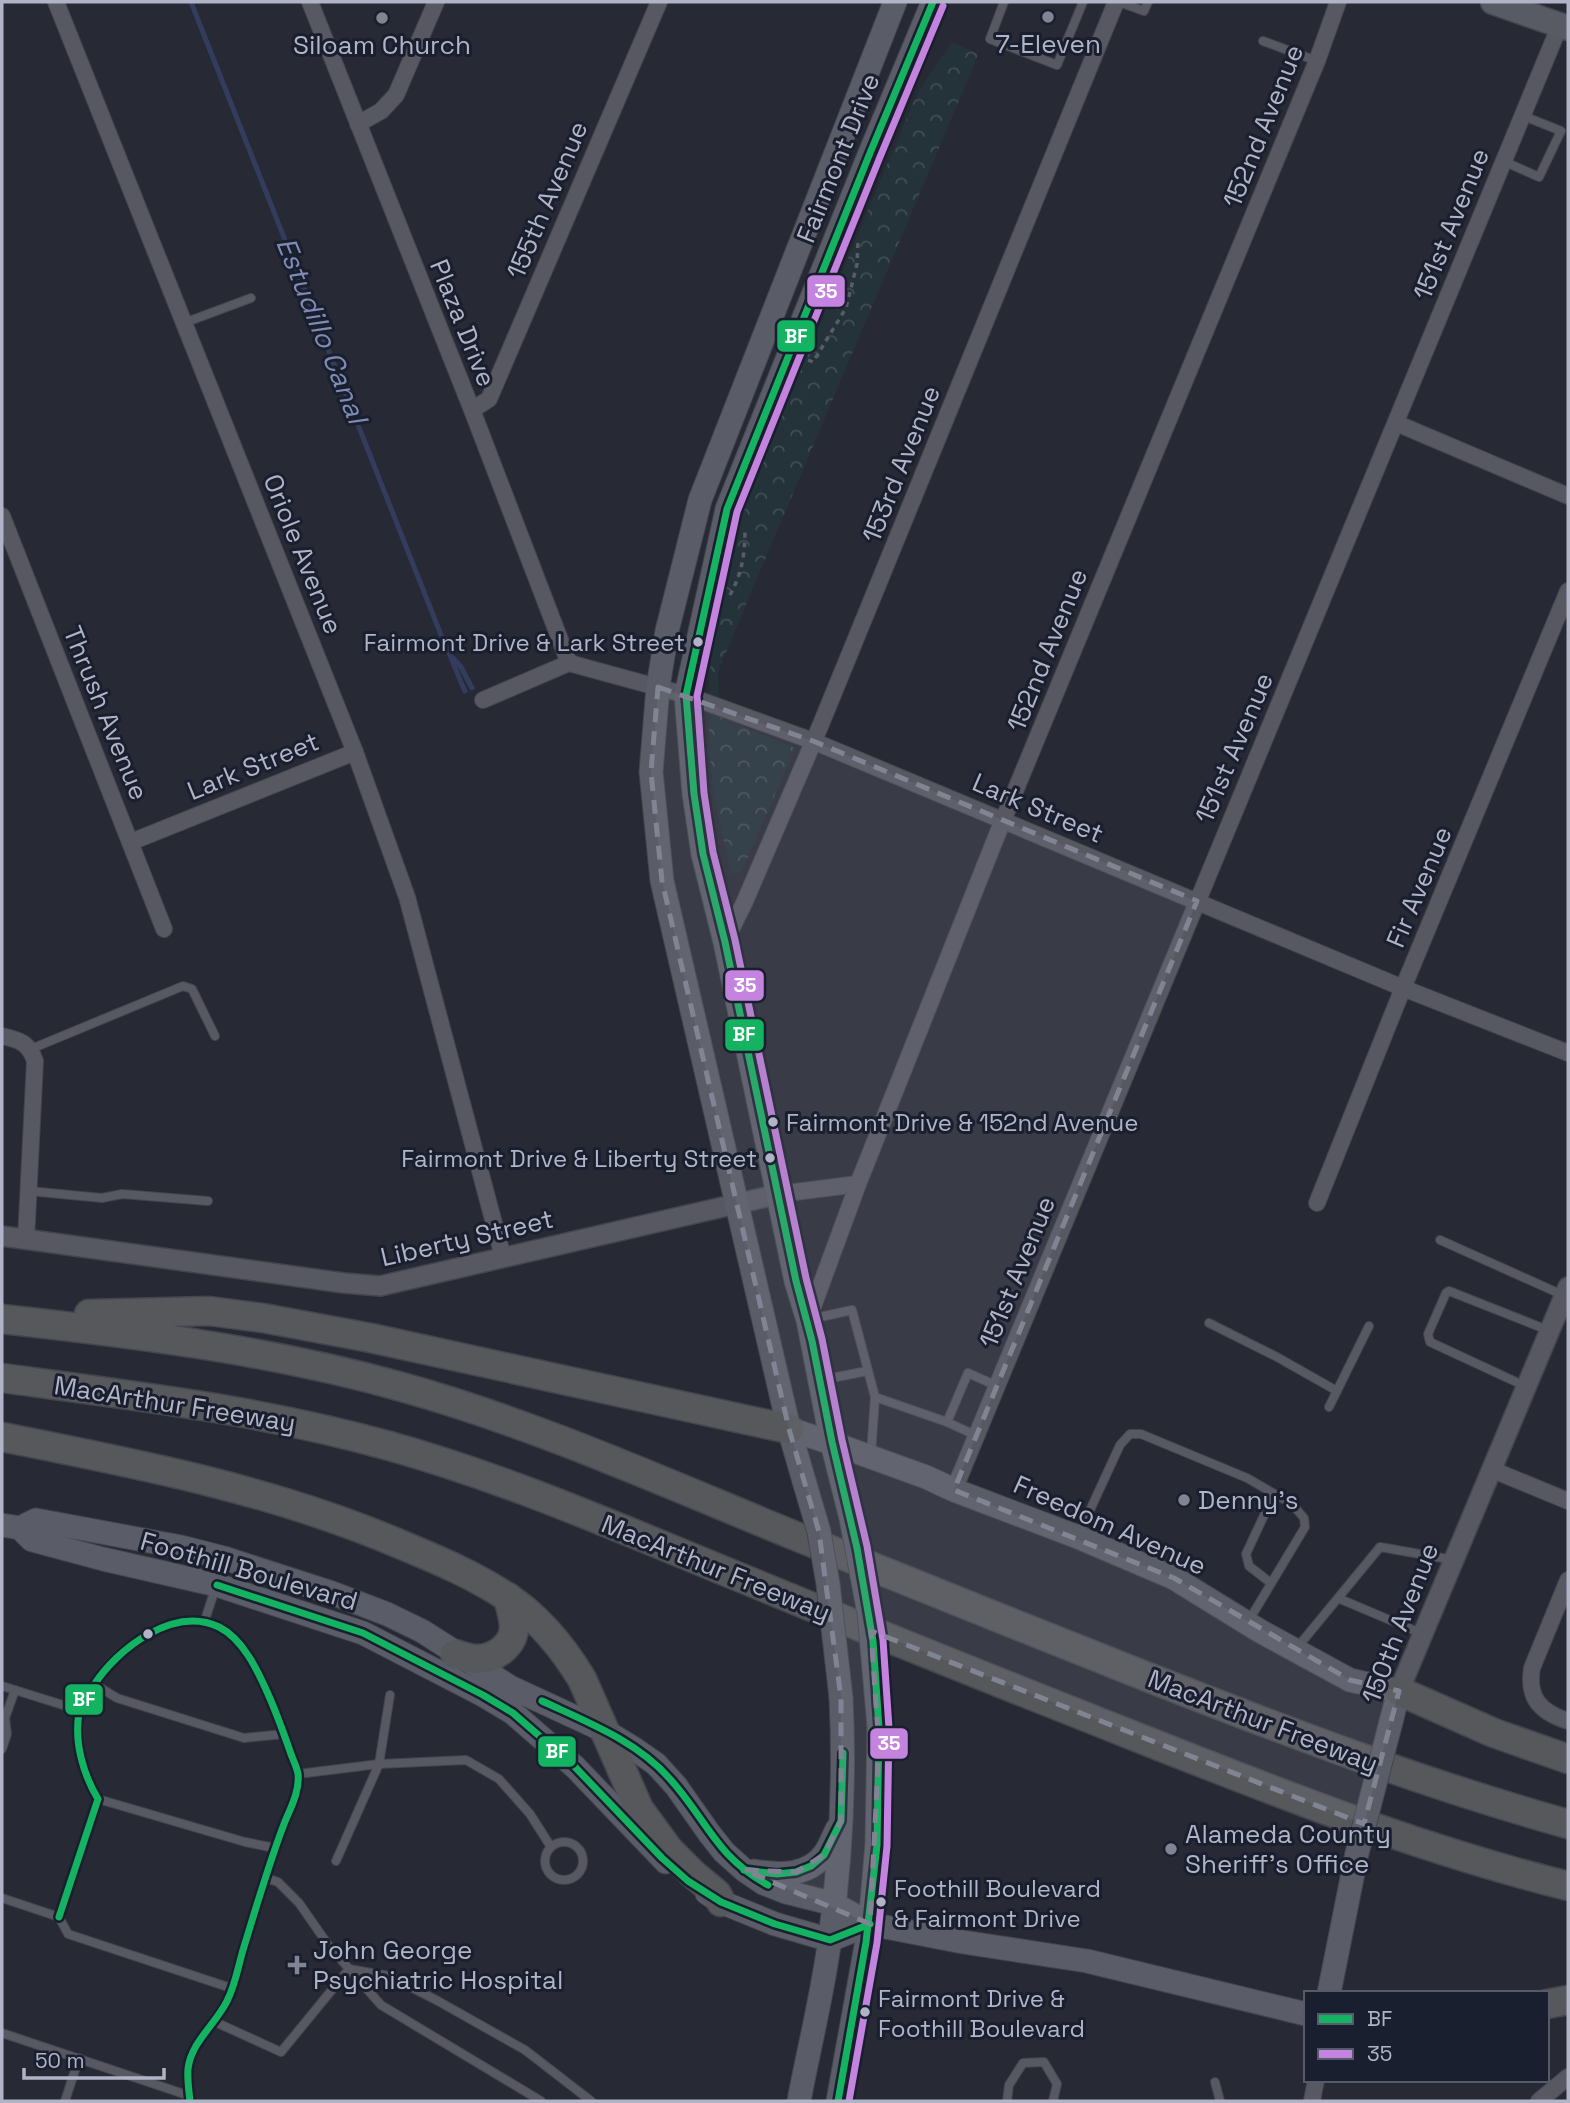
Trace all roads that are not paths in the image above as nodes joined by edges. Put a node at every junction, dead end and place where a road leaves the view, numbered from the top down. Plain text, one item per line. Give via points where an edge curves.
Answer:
1 (57, 2) edge
2 (310, 2) edge
3 (436, 2) edge
4 (659, 2) edge
5 (895, 2) edge
6 (933, 2) edge
7 (1004, 2) edge
8 (1083, 2) edge
9 (1118, 2) edge
10 (1148, 2) edge
11 (1339, 2) edge
12 (1493, 2) edge
13 (1520, 6) edge
14 (1564, 26) edge
15 (1263, 41) dead end
16 (1317, 61) junction
17 (1521, 115) junction
18 (358, 124) junction
19 (1503, 161) junction
20 (251, 298) dead end
21 (184, 323) junction
22 (472, 410) junction
23 (1396, 423) junction
24 (1568, 496) edge
25 (2, 516) edge
26 (1568, 591) edge
27 (569, 663) junction
28 (658, 687) junction
29 (686, 695) junction
30 (482, 700) dead end
31 (813, 741) junction
32 (355, 751) junction
33 (1003, 820) junction
34 (131, 842) junction
35 (1197, 901) junction
36 (164, 929) dead end
37 (725, 942) junction
38 (1403, 988) junction
39 (2, 1036) edge
40 (215, 1036) dead end
41 (31, 1049) junction
42 (1568, 1053) edge
43 (858, 1184) junction
44 (29, 1191) junction
45 (779, 1194) junction
46 (208, 1201) dead end
47 (1317, 1203) dead end
48 (736, 1204) junction
49 (2, 1236) edge
50 (26, 1240) junction
51 (1440, 1240) dead end
52 (503, 1257) junction
53 (1566, 1291) edge
54 (2, 1318) edge
55 (808, 1320) junction
56 (1209, 1323) dead end
57 (1369, 1326) dead end
58 (1550, 1331) junction
59 (867, 1371) junction
60 (2, 1378) edge
61 (820, 1380) junction
62 (997, 1386) junction
63 (1527, 1387) junction
64 (1337, 1391) junction
65 (875, 1397) junction
66 (1329, 1407) dead end
67 (947, 1422) junction
68 (789, 1429) junction
69 (977, 1436) junction
70 (2, 1437) edge
71 (832, 1443) junction
72 (871, 1457) junction
73 (1493, 1470) junction
74 (954, 1490) junction
75 (1274, 1494) junction
76 (1568, 1501) edge
77 (11, 1527) edge
78 (1078, 1536) junction
79 (224, 1558) junction
80 (1454, 1560) junction
81 (1568, 1580) edge
82 (1272, 1583) junction
83 (216, 1585) junction
84 (508, 1597) junction
85 (1340, 1598) junction
86 (204, 1623) junction
87 (1248, 1623) junction
88 (1423, 1634) junction
89 (1296, 1650) junction
90 (455, 1654) junction
91 (94, 1684) junction
92 (2, 1686) edge
93 (15, 1690) junction
94 (1399, 1691) junction
95 (390, 1695) dead end
96 (79, 1710) junction
97 (1568, 1721) edge
98 (605, 1731) junction
99 (284, 1734) junction
100 (2, 1749) edge
101 (1568, 1759) edge
102 (379, 1764) junction
103 (298, 1774) junction
104 (98, 1798) junction
105 (841, 1821) junction
106 (1568, 1825) edge
107 (275, 1847) junction
108 (551, 1847) junction
109 (336, 1861) dead end
110 (744, 1870) junction
111 (267, 1878) junction
112 (1568, 1886) edge
113 (2, 1898) edge
114 (722, 1902) junction
115 (834, 1905) junction
116 (59, 1917) junction
117 (870, 1924) junction
118 (830, 1940) junction
119 (349, 1969) junction
120 (231, 1988) junction
121 (1329, 1991) edge
122 (1568, 2000) edge
123 (1549, 2004) edge
124 (1304, 2014) edge
125 (213, 2021) junction
126 (2, 2033) edge
127 (79, 2058) junction
128 (1568, 2077) edge
129 (1215, 2082) dead end
130 (1316, 2082) edge
131 (190, 2099) edge
132 (65, 2101) edge
133 (541, 2101) edge
134 (591, 2101) edge
135 (799, 2101) edge
136 (838, 2101) edge
137 (1007, 2101) edge
138 (1053, 2101) edge
139 (1220, 2101) edge
140 (1312, 2101) edge
141 (1539, 2101) edge

1 - 21 street, Oriole Avenue
2 - 18 street, Plaza Drive
3 - 18 street via 396,95 381,111
4 - 22 street, 155th Avenue via 489,399
5 - 28 main road, Fairmont Drive via 700,500
6 - 29 main road, Fairmont Drive via 727,509
7 - 8 lane via 990,39 1057,65
9 - 10 lane via 1144,11
9 - 31 street, 153rd Avenue
11 - 16 street, 152nd Avenue
12 - 13 main road
13 - 14 main road
14 - 17 street, 151st Avenue
15 - 16 lane
16 - 33 street, 152nd Avenue
17 - 19 street, 151st Avenue
17 - 19 lane via 1561,131 1539,177
18 - 22 street, Plaza Drive
19 - 23 street, 151st Avenue
20 - 21 lane
21 - 32 street, Oriole Avenue
22 - 27 street, Plaza Drive
23 - 24 street
23 - 35 street, 151st Avenue
25 - 34 street, Thrush Avenue
26 - 38 street, Fir Avenue
27 - 28 street, Lark Street
27 - 30 street
28 - 29 street, Lark Street
28 - 48 main road, Fairmont Drive via 651,772 662,881
29 - 31 street, Lark Street
29 - 37 main road, Fairmont Drive via 703,854
31 - 33 street, Lark Street
31 - 37 street, 153rd Avenue
32 - 34 street, Lark Street
32 - 52 street, Oriole Avenue via 407,897
33 - 35 street, Lark Street
33 - 43 street, 152nd Avenue
34 - 36 street, Thrush Avenue
35 - 38 street, Lark Street
35 - 62 street, 151st Avenue
37 - 45 main road, Fairmont Drive
38 - 42 street, Lark Street
38 - 47 street, Fir Avenue
39 - 41 street
40 - 41 lane via 192,989 183,986
41 - 44 street via 36,1074
43 - 45 street, Liberty Street
43 - 55 street, 152nd Avenue
44 - 46 lane
44 - 50 street
45 - 48 street, Liberty Street
45 - 55 main road, Fairmont Drive
48 - 52 street, Liberty Street
48 - 68 main road, Fairmont Drive
49 - 50 street, Liberty Street
50 - 52 street, Liberty Street via 380,1286
51 - 53 lane
53 - 58 street, 150th Avenue
54 - 68 highway via 209,1311 263,1318
54 - 106 highway, MacArthur Freeway via 139,1334 315,1365 495,1417 1302,1737
55 - 59 lane via 852,1310
55 - 61 main road, Fairmont Drive
56 - 64 lane
57 - 64 lane
58 - 63 street, 150th Avenue
58 - 63 lane via 1449,1291 1428,1334 1430,1342
59 - 61 lane
59 - 65 lane
60 - 112 highway, MacArthur Freeway via 301,1423 475,1473 1266,1788 1407,1838
61 - 71 main road, Fairmont Drive
62 - 67 lane via 968,1373
62 - 69 street, 151st Avenue
63 - 73 street, 150th Avenue
64 - 66 lane
65 - 67 lane
65 - 72 lane
67 - 69 lane
68 - 71 main road, Freedom Avenue
68 - 105 main road, Fairmont Drive, bridge via 819,1532 828,1584 841,1698
69 - 74 street, 151st Avenue
70 - 84 highway via 284,1501 441,1561
71 - 72 main road, Freedom Avenue
71 - 117 main road, Fairmont Drive, bridge via 869,1613 879,1726
72 - 74 main road, Freedom Avenue
73 - 76 street
73 - 80 street, 150th Avenue
74 - 78 main road, Freedom Avenue
75 - 78 lane via 1247,1478 1141,1434 1130,1434 1120,1445
75 - 82 lane via 1246,1554 1249,1566
75 - 82 lane via 1292,1504 1304,1518 1305,1527
77 - 79 main road, Foothill Boulevard via 36,1520
77 - 83 main road, Foothill Boulevard via 32,1540
78 - 87 main road, Freedom Avenue via 1174,1578
79 - 83 main road
79 - 90 main road, Foothill Boulevard via 387,1614
80 - 85 lane via 1380,1547
80 - 88 street, 150th Avenue
81 - 97 street via 1530,1683 1543,1709
82 - 87 lane
83 - 86 lane
83 - 114 main road, Foothill Boulevard via 363,1633 513,1713 575,1766 688,1881
84 - 90 highway via 514,1628 504,1649 476,1659
84 - 98 highway via 570,1659
85 - 88 lane
85 - 89 lane
86 - 91 lane via 159,1629 106,1666
86 - 99 lane via 220,1628 249,1656
87 - 89 main road, Freedom Avenue
88 - 94 street, 150th Avenue
89 - 94 main road, Freedom Avenue via 1355,1682
90 - 98 main road, Foothill Boulevard via 510,1687
91 - 96 lane
91 - 99 lane via 117,1698 244,1738
92 - 93 lane
93 - 96 lane
93 - 100 lane via 5,1718 7,1734
94 - 101 highway via 1494,1733
94 - 121 main road, 150th Avenue, bridge via 1357,1853
95 - 102 lane
96 - 104 lane via 83,1772
98 - 110 main road, Foothill Boulevard via 656,1764 724,1852
98 - 114 highway via 639,1809 669,1850
99 - 103 lane
102 - 103 lane
102 - 108 lane via 466,1760 499,1779
102 - 109 lane
103 - 107 lane via 297,1790
104 - 107 lane
104 - 116 lane
105 - 110 main road via 824,1855 811,1866 777,1874
105 - 115 main road, Fairmont Drive
107 - 111 lane
108 - 108 lane via 545,1860 550,1873 562,1880 576,1875 583,1862 578,1849 565,1842
110 - 115 main road, Foothill Boulevard via 786,1892
111 - 119 lane via 278,1882 299,1903
111 - 120 lane
113 - 116 lane
114 - 118 main road, Foothill Boulevard
115 - 117 main road, Foothill Boulevard
115 - 118 main road, Fairmont Drive
116 - 120 lane via 68,1934
117 - 118 main road
117 - 124 main road, Foothill Boulevard via 1087,1961
117 - 136 main road, Fairmont Drive
118 - 135 main road, Fairmont Drive
119 - 125 lane via 281,2052
119 - 133 lane via 381,2005
119 - 134 lane via 389,1976 438,2001 525,2050
120 - 125 lane
122 - 123 highway
125 - 131 lane via 196,2045 188,2068
126 - 127 lane
127 - 131 lane
127 - 132 lane
128 - 141 street
129 - 139 lane
130 - 140 street
137 - 138 lane via 1009,2085 1023,2063 1044,2062 1057,2084

